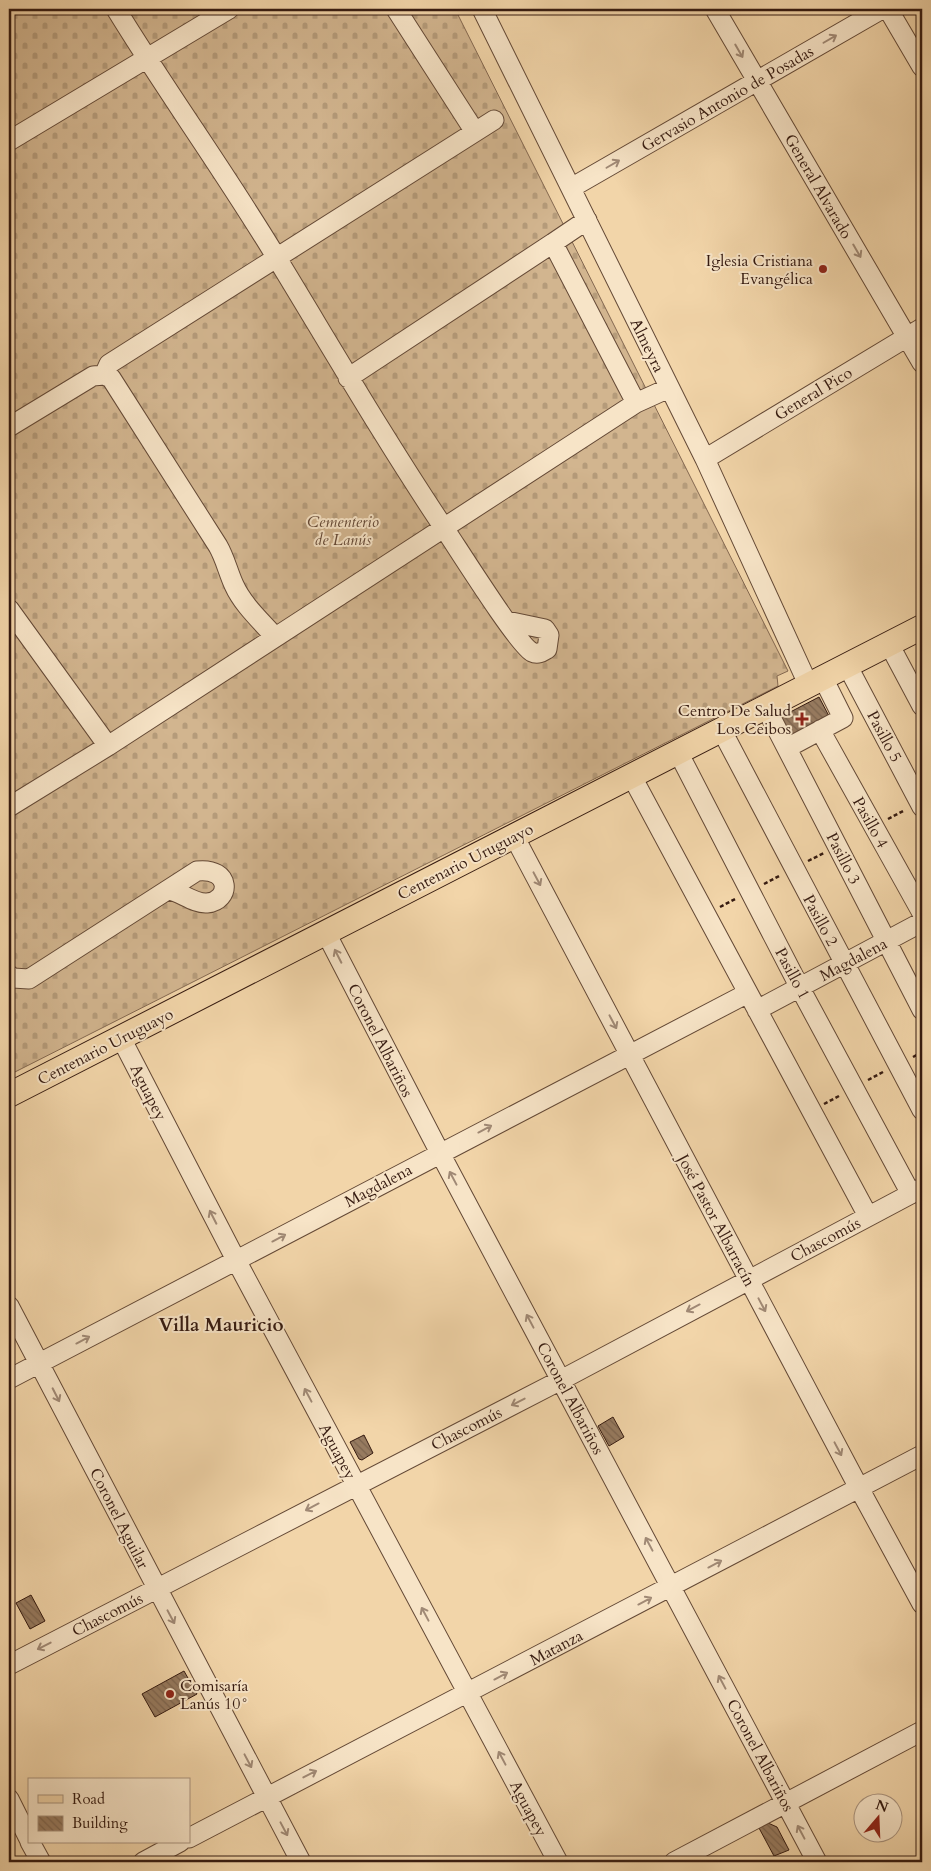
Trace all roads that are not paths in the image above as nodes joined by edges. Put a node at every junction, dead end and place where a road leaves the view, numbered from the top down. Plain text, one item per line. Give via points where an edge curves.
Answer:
1 (116, 9) edge
2 (229, 9) edge
3 (396, 9) edge
4 (482, 9) edge
5 (715, 9) edge
6 (882, 9) edge
7 (888, 9) edge
8 (147, 59) junction
9 (922, 68) edge
10 (757, 81) junction
11 (494, 120) dead end
12 (475, 132) junction
13 (9, 141) edge
14 (571, 188) junction
15 (587, 220) junction
16 (553, 244) junction
17 (277, 258) junction
18 (915, 332) edge
19 (922, 363) edge
20 (104, 375) junction
21 (348, 378) junction
22 (669, 388) junction
23 (636, 403) junction
24 (9, 427) edge
25 (705, 459) junction
26 (443, 527) junction
27 (9, 609) edge
28 (507, 622) dead end
29 (922, 627) edge
30 (274, 637) junction
31 (889, 644) junction
32 (848, 665) junction
33 (815, 681) junction
34 (765, 706) junction
35 (922, 706) edge
36 (720, 729) junction
37 (820, 730) junction
38 (108, 746) junction
39 (787, 748) junction
40 (678, 752) junction
41 (631, 775) junction
42 (921, 805) edge
43 (9, 807) edge
44 (514, 836) junction
45 (170, 890) dead end
46 (922, 913) edge
47 (922, 922) edge
48 (326, 932) junction
49 (887, 942) junction
50 (845, 964) junction
51 (9, 975) edge
52 (800, 988) junction
53 (748, 993) junction
54 (757, 1010) junction
55 (922, 1010) edge
56 (121, 1038) junction
57 (629, 1053) junction
58 (9, 1095) edge
59 (922, 1110) edge
60 (440, 1153) junction
61 (916, 1191) edge
62 (868, 1216) junction
63 (236, 1260) junction
64 (748, 1279) junction
65 (9, 1306) edge
66 (40, 1363) junction
67 (9, 1379) edge
68 (561, 1380) junction
69 (922, 1455) edge
70 (356, 1484) junction
71 (858, 1488) junction
72 (672, 1587) junction
73 (156, 1588) junction
74 (922, 1604) edge
75 (9, 1665) edge
76 (468, 1694) junction
77 (922, 1731) edge
78 (266, 1796) junction
79 (9, 1799) edge
80 (785, 1802) junction
81 (28, 1837) edge
82 (190, 1837) edge
83 (31, 1844) edge
84 (176, 1844) edge
85 (40, 1862) edge
86 (143, 1862) edge
87 (301, 1862) edge
88 (558, 1862) edge
89 (674, 1862) edge
90 (817, 1862) edge

1 - 8 street
2 - 8 street
3 - 12 street
4 - 14 street, Almeyra
5 -> 10 street, General Alvarado
10 -> 6 street, Gervasio Antonio de Posadas
7 - 9 street
8 - 13 street
8 - 17 street
14 -> 10 street, Gervasio Antonio de Posadas
10 -> 18 street, General Alvarado
11 - 12 street
12 - 17 street
14 - 15 street, Almeyra
15 - 16 street
15 - 22 street, Almeyra
16 - 21 street
16 - 23 street
17 - 20 street via 109,364
17 - 21 street
18 - 19 street, General Alvarado
18 - 25 street, General Pico
20 - 24 street via 93,376
20 - 30 street via 111,378 218,546 227,561 234,586
21 - 26 street
22 - 23 street
22 - 25 street, Almeyra
23 - 26 street
25 - 33 street, Almeyra
26 - 28 street
26 - 30 street
27 - 38 street
29 - 31 main road, Centenario Uruguayo
30 - 38 street
31 - 32 main road, Centenario Uruguayo
31 - 35 street
32 - 33 main road, Centenario Uruguayo
32 - 42 street, Pasillo 5
33 - 34 main road, Centenario Uruguayo
33 - 37 street, Almeyra via 844,718
34 - 36 main road, Centenario Uruguayo
34 - 39 street, Pasillo 3
36 - 40 main road, Centenario Uruguayo
36 - 50 street, Pasillo 2
37 - 39 street
37 - 46 street, Pasillo 4
38 - 43 street
39 - 49 street, Pasillo 3
40 - 41 main road, Centenario Uruguayo
40 - 52 street, Pasillo 1
41 - 44 main road, Centenario Uruguayo
41 - 53 street
44 - 48 main road, Centenario Uruguayo
44 -> 57 street, José Pastor Albarracín
45 - 51 street via 29,979
47 - 49 street, Magdalena
48 - 56 main road, Centenario Uruguayo
60 -> 48 street, Coronel Albariños
49 - 50 street, Magdalena
49 - 55 street, Pasillo 3
50 - 52 street, Magdalena
50 - 59 street, Pasillo 2
52 - 54 street, Magdalena
52 - 61 street, Pasillo 1
53 - 54 street
53 - 57 street, Magdalena
54 - 62 street
56 - 58 main road, Centenario Uruguayo
63 -> 56 street, Aguapey
60 -> 57 street, Magdalena
57 - 64 street, José Pastor Albarracín
63 -> 60 street, Magdalena
68 -> 60 street, Coronel Albariños
61 - 62 street, Chascomús
62 - 64 street, Chascomús
66 -> 63 street, Magdalena
70 -> 63 street, Aguapey
64 -> 68 street, Chascomús
64 -> 71 street, José Pastor Albarracín
65 - 66 street, Coronel Aguilar
66 - 67 street, Magdalena
66 -> 73 street, Coronel Aguilar
68 -> 70 street, Chascomús
72 -> 68 street, Coronel Albariños
69 - 71 street, Matanza
70 -> 73 street, Chascomús
76 -> 70 street, Aguapey
72 -> 71 street, Matanza
71 - 74 street, José Pastor Albarracín
76 -> 72 street, Matanza
80 -> 72 street, Coronel Albariños
73 -> 75 street, Chascomús
73 -> 78 street, Coronel Aguilar
78 -> 76 street, Matanza
88 -> 76 street, Aguapey
77 - 80 street
78 - 82 street, Matanza
78 -> 87 street, Coronel Aguilar
79 - 81 street
80 - 89 street
90 -> 80 street, Coronel Albariños
83 - 85 street
84 - 86 street

